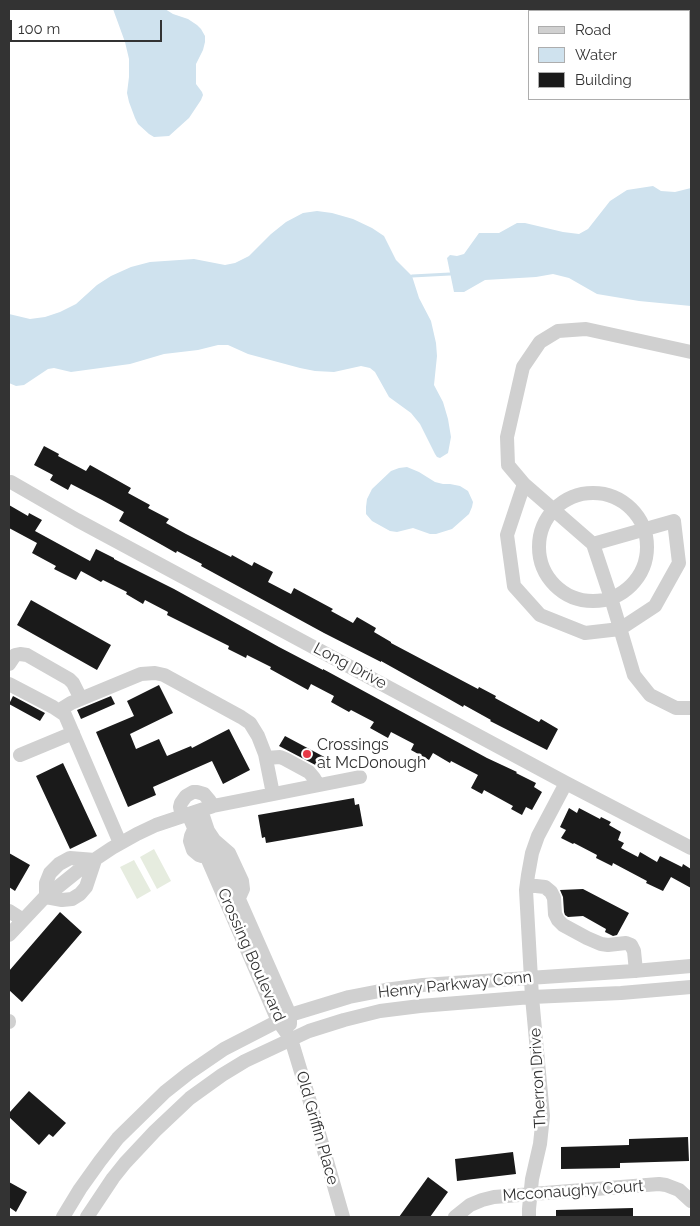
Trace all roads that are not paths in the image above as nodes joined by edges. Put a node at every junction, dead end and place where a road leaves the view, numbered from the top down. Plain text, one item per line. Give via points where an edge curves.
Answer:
1 (691, 352) edge
2 (11, 482) dead end
3 (524, 484) junction
4 (554, 510) junction
5 (644, 530) junction
6 (593, 544) junction
7 (611, 598) junction
8 (620, 629) junction
9 (9, 664) edge
10 (9, 684) edge
11 (81, 698) junction
12 (691, 708) edge
13 (60, 711) junction
14 (73, 732) junction
15 (20, 755) dead end
16 (266, 758) junction
17 (360, 776) dead end
18 (566, 783) junction
19 (318, 785) junction
20 (273, 794) junction
21 (196, 811) junction
22 (120, 843) junction
23 (213, 848) junction
24 (691, 848) edge
25 (95, 860) junction
26 (226, 871) junction
27 (527, 884) junction
28 (46, 897) junction
29 (233, 900) junction
30 (9, 911) edge
31 (23, 920) junction
32 (9, 935) edge
33 (691, 966) edge
34 (636, 971) junction
35 (531, 977) junction
36 (691, 987) edge
37 (532, 997) junction
38 (284, 1018) junction
39 (290, 1039) junction
40 (530, 1194) junction
41 (691, 1201) edge
42 (63, 1217) edge
43 (87, 1217) edge
44 (343, 1217) edge
45 (455, 1217) edge
46 (529, 1217) edge

1 - 3 street via 586,329 558,331 540,342 523,367 507,437 508,465
2 - 18 street, Long Drive
3 - 4 street
3 - 8 street via 507,535 514,586 540,615 567,626 585,633
4 - 5 street via 574,496 608,495 624,502 636,514
4 - 6 street
4 - 7 street via 541,533 539,550 542,567 551,582 566,594 583,600
5 - 6 street
5 - 7 street via 647,548 643,566 634,582
5 - 8 street via 674,521 679,563 656,606
6 - 7 street
7 - 8 street
8 - 12 street via 634,675 650,694 676,708
9 - 11 street via 15,655 28,655 69,679
10 - 13 street
11 - 13 street
11 - 16 street via 141,674 159,673 250,723
13 - 14 street
14 - 15 street
14 - 22 street
16 - 19 street via 286,759 309,772
16 - 20 street
17 - 19 street
18 - 24 street, Long Drive
18 - 27 street, Therron Drive via 538,836
19 - 20 street
20 - 21 street
21 - 22 street via 156,825
21 - 23 street, Crossing Boulevard via 208,831
21 - 23 street via 191,846 202,856
22 - 25 street
23 - 26 street, Crossing Boulevard
23 - 26 street, Crossing Boulevard via 229,852
25 - 28 street via 88,883 80,894 67,900
25 - 28 street via 70,858 59,864 48,878
26 - 29 street, Crossing Boulevard
26 - 29 street, Crossing Boulevard via 243,884 243,889
27 - 34 street via 546,887 551,892 555,914 563,925 601,944 630,945 634,951
27 - 35 street, Therron Drive
28 - 31 street
29 - 38 street, Crossing Boulevard
30 - 31 street
31 - 32 street
33 - 34 street, Henry Parkway Conn
34 - 35 street, Henry Parkway Conn
35 - 37 street, Therron Drive
35 - 38 street, Henry Parkway Conn via 384,990 349,997
36 - 37 street, Henry Parkway Conn
37 - 39 street, Henry Parkway Conn via 380,1011
37 - 40 street, Therron Drive via 543,1116
38 - 39 street, Crossing Boulevard
38 - 42 street, Henry Parkway Conn via 207,1060 165,1092 118,1138
39 - 43 street, Henry Parkway Conn via 245,1061 190,1098 125,1163
39 - 44 street, Old Griffin Place
40 - 41 street, Mcconaughy Court via 662,1184 679,1190
40 - 45 street, Mcconaughy Court via 482,1200
40 - 46 street, Therron Drive

